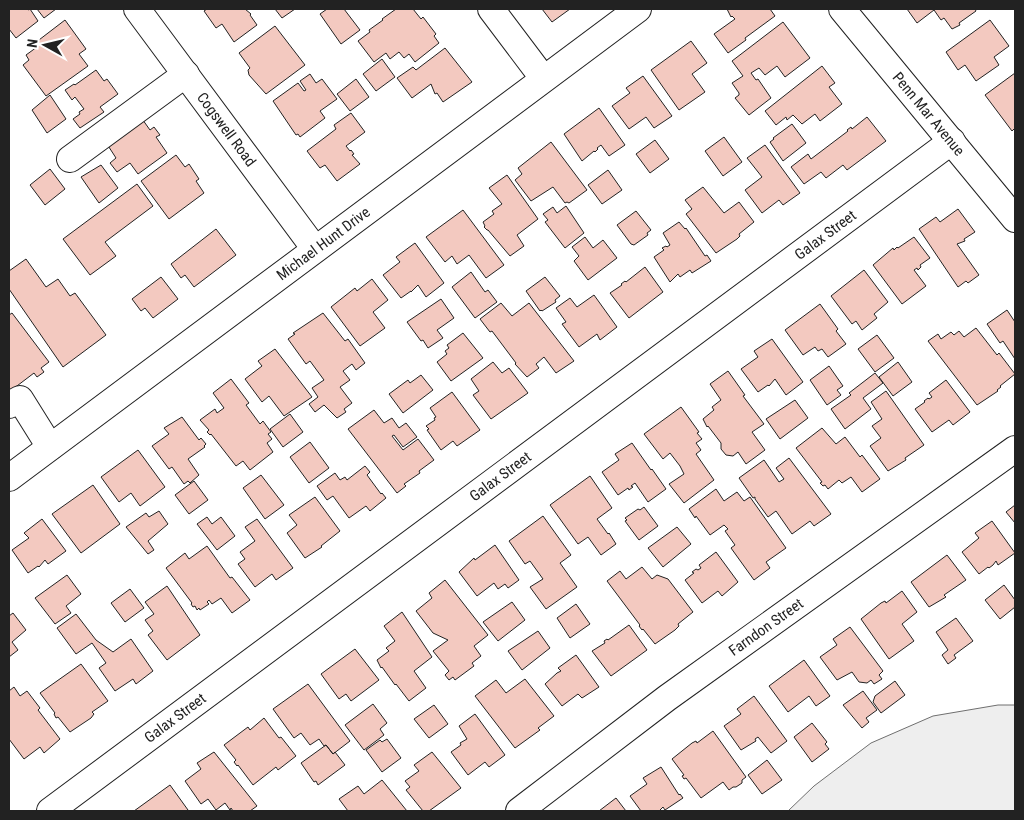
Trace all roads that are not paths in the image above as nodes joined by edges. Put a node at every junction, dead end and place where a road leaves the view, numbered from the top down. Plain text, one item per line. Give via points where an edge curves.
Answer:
1 (137, 9) edge
2 (491, 9) edge
3 (638, 9) edge
4 (842, 9) edge
5 (186, 74) junction
6 (543, 78) junction
7 (952, 141) junction
8 (70, 159) dead end
9 (1015, 218) edge
10 (315, 249) junction
11 (9, 405) edge
12 (50, 447) junction
13 (1015, 449) edge
14 (9, 478) edge
15 (50, 811) edge
16 (519, 811) edge

1 - 5 street, Cogswell Road
2 - 6 street
3 - 6 street, Michael Hunt Drive
4 - 7 street, Penn Mar Avenue
5 - 8 street
5 - 10 street, Cogswell Road
6 - 10 street, Michael Hunt Drive
7 - 9 street, Penn Mar Avenue
7 - 15 street, Galax Street
10 - 12 street, Michael Hunt Drive
11 - 12 street via 20,399
12 - 14 street, Michael Hunt Drive
13 - 16 street, Farndon Street via 667,698

